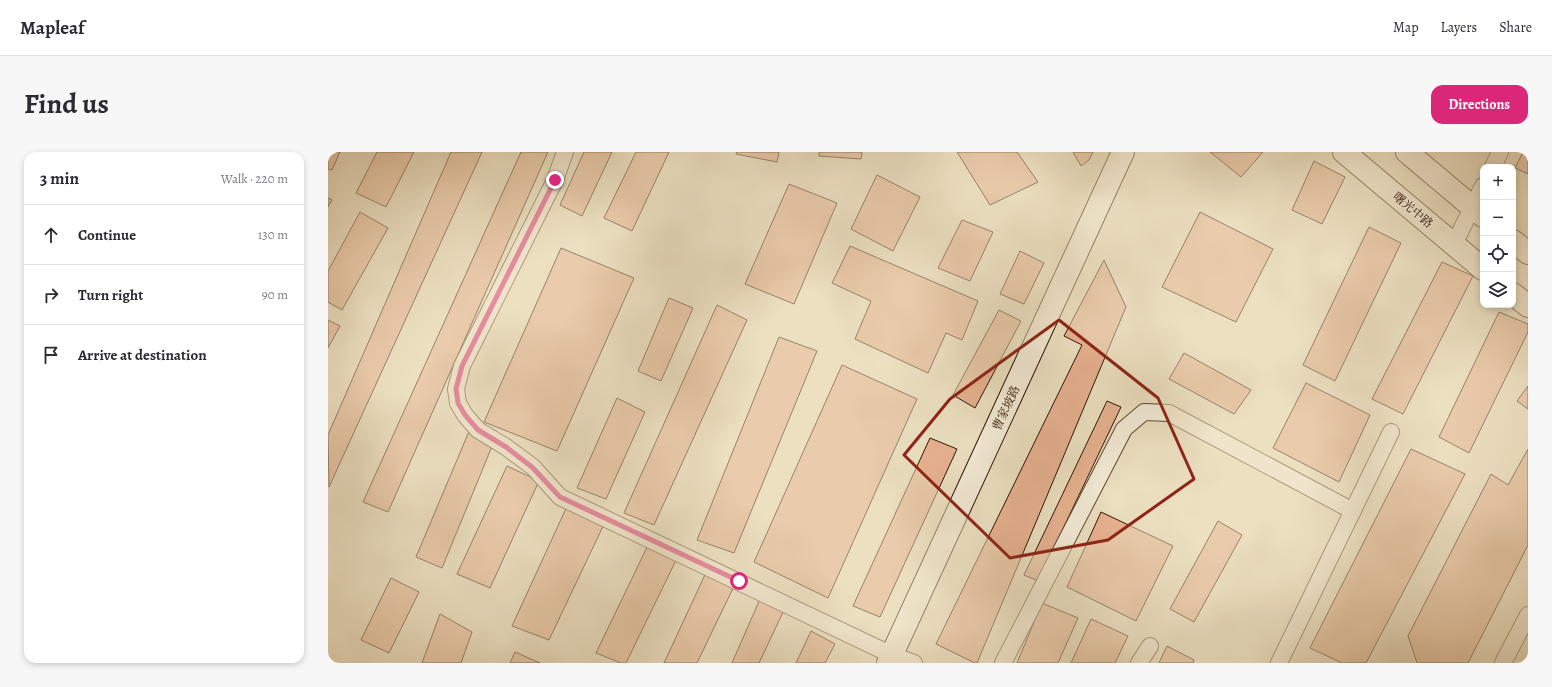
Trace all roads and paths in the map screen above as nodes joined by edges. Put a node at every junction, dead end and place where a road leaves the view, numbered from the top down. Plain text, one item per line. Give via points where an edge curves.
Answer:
1 (565, 152) edge
2 (1123, 152) edge
3 (1344, 152) edge
4 (1407, 152) edge
5 (1500, 152) edge
6 (1494, 164) edge
7 (1480, 200) edge
8 (1478, 211) edge
9 (1516, 243) edge
10 (1454, 244) junction
11 (1528, 253) edge
12 (1480, 266) edge
13 (1516, 296) edge
14 (1528, 306) edge
15 (1391, 432) dead end
16 (1352, 511) junction
17 (1528, 615) edge
18 (1150, 646) dead end
19 (890, 659) edge
20 (914, 663) edge
21 (1004, 663) edge
22 (1139, 663) edge
23 (1279, 663) edge
24 (1503, 663) edge

1 - 19 street via 555,180 462,366 456,389 458,403 465,415 478,430 532,467 560,497
2 - 19 street, 曹家坡路
3 - 10 street, 曙光中路
4 - 8 street
5 - 6 street
7 - 8 street
8 - 10 street
9 - 11 street
10 - 12 street, 曙光中路
13 - 14 street
15 - 16 street
16 - 21 street via 1169,413 1144,412 1124,429
16 - 23 street
17 - 24 street
18 - 22 street
19 - 20 street

